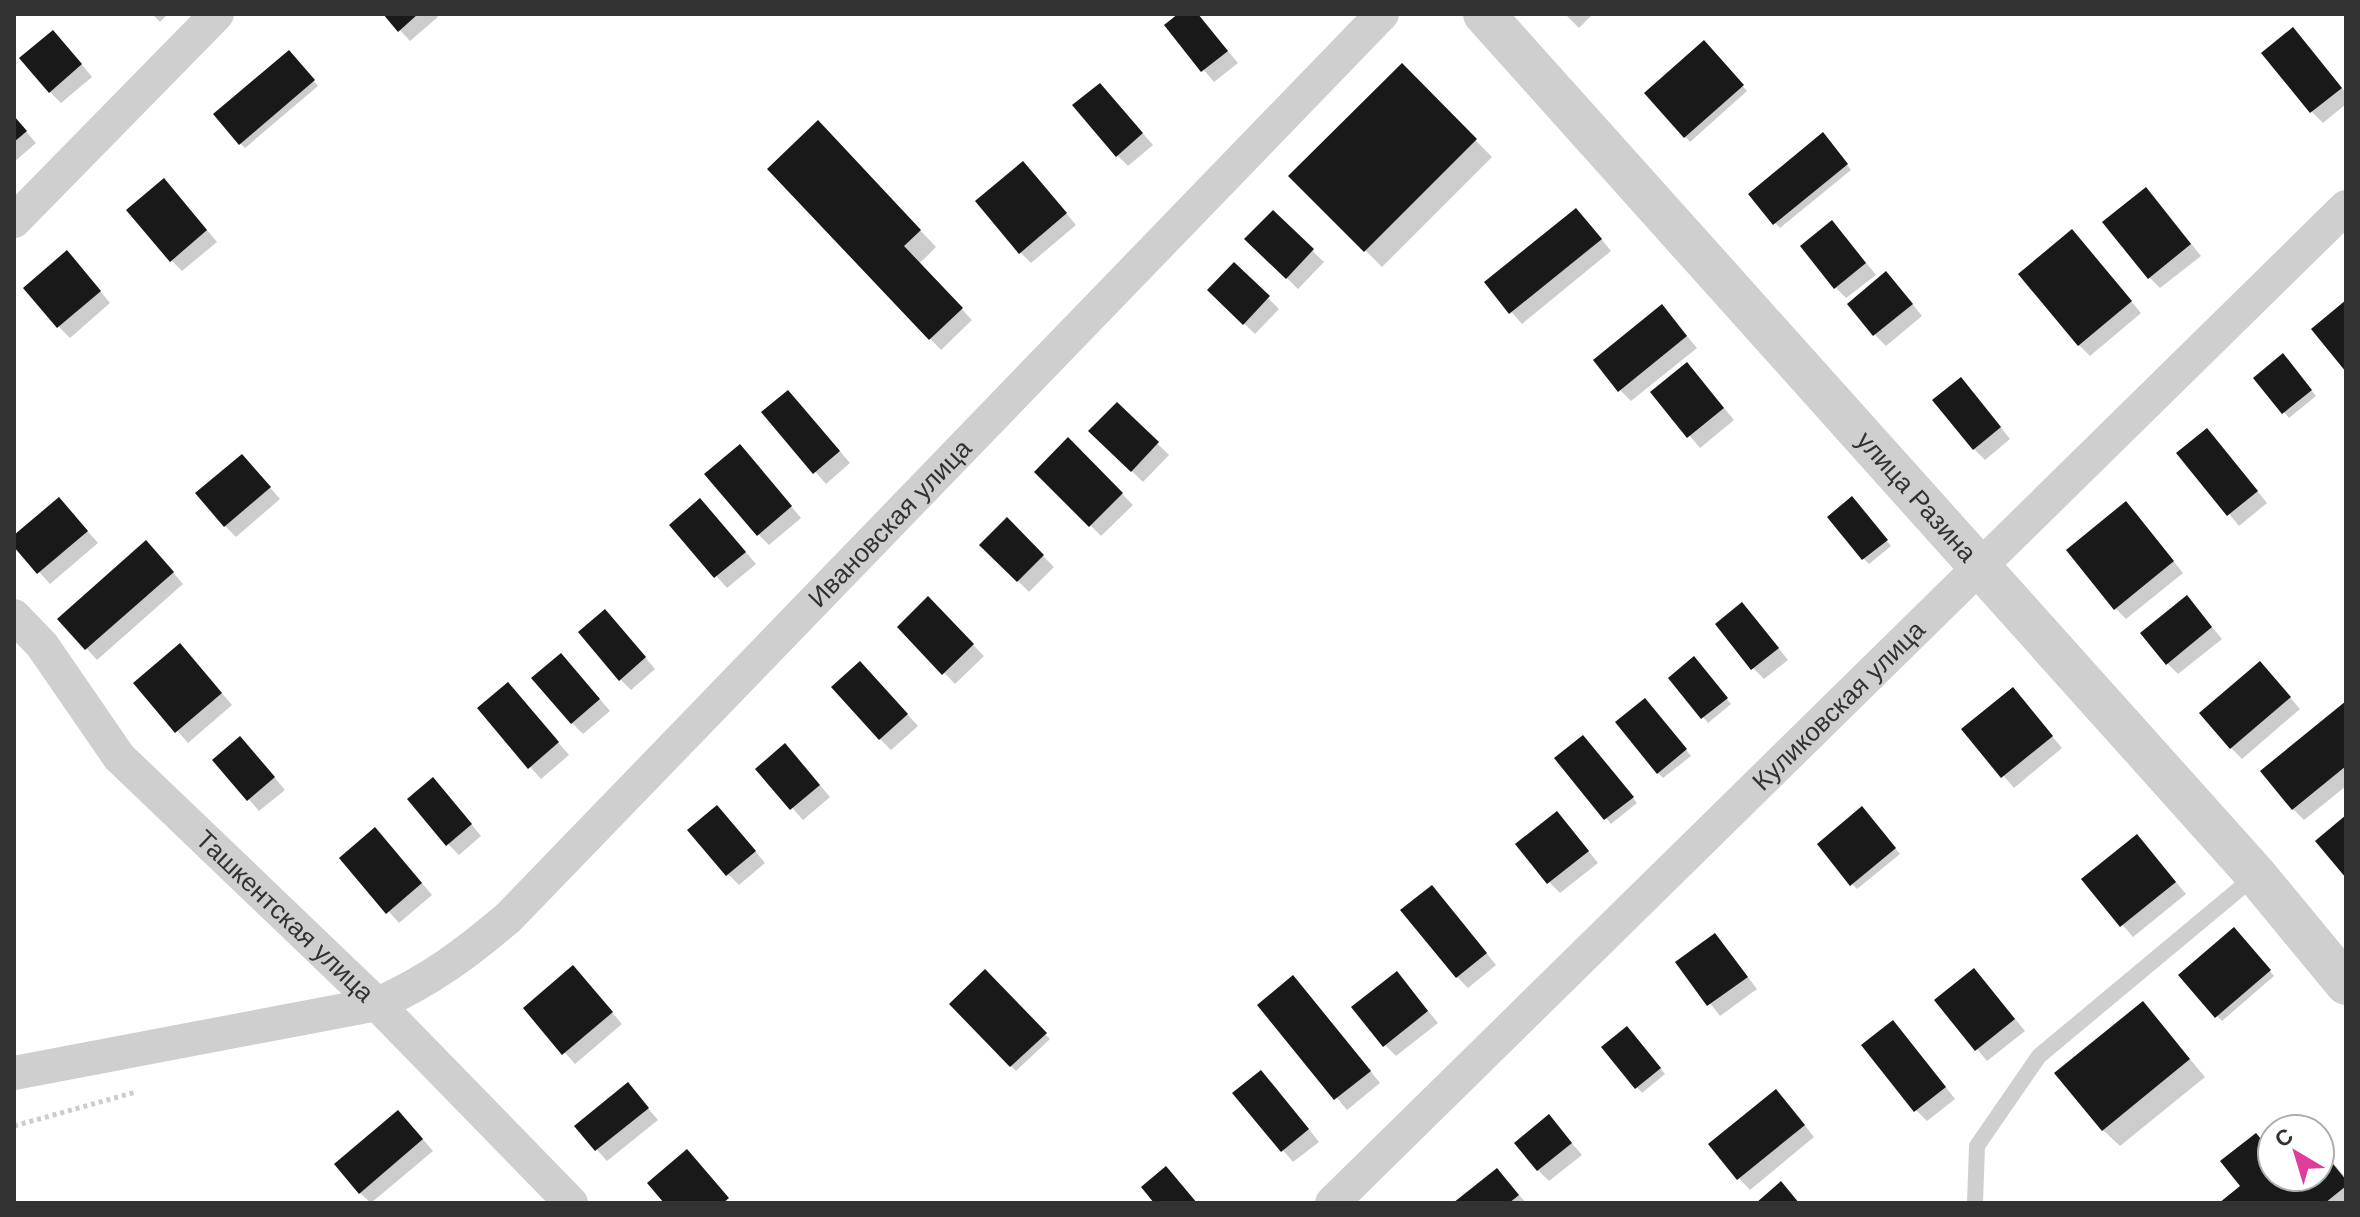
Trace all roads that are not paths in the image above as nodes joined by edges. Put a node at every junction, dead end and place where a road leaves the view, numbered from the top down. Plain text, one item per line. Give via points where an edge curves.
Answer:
1 (217, 14) edge
2 (1382, 14) edge
3 (1484, 14) edge
4 (2346, 207) edge
5 (14, 221) edge
6 (1979, 566) junction
7 (14, 616) edge
8 (2256, 875) junction
9 (2346, 984) edge
10 (377, 1004) junction
11 (14, 1073) edge
12 (571, 1203) edge
13 (1332, 1203) edge
14 (1975, 1203) edge

1 - 5 street
2 - 10 street, Ивановская улица via 509,917 451,965
3 - 6 street, улица Разина
4 - 6 street, Куликовская улица
6 - 8 street, улица Разина
6 - 13 street, Куликовская улица
7 - 10 street, Ташкентская улица via 42,645 119,757
8 - 9 street, улица Разина
8 - 14 lane via 2039,1056 1977,1146
10 - 11 street, Ивановская улица
10 - 12 street, Ташкентская улица

